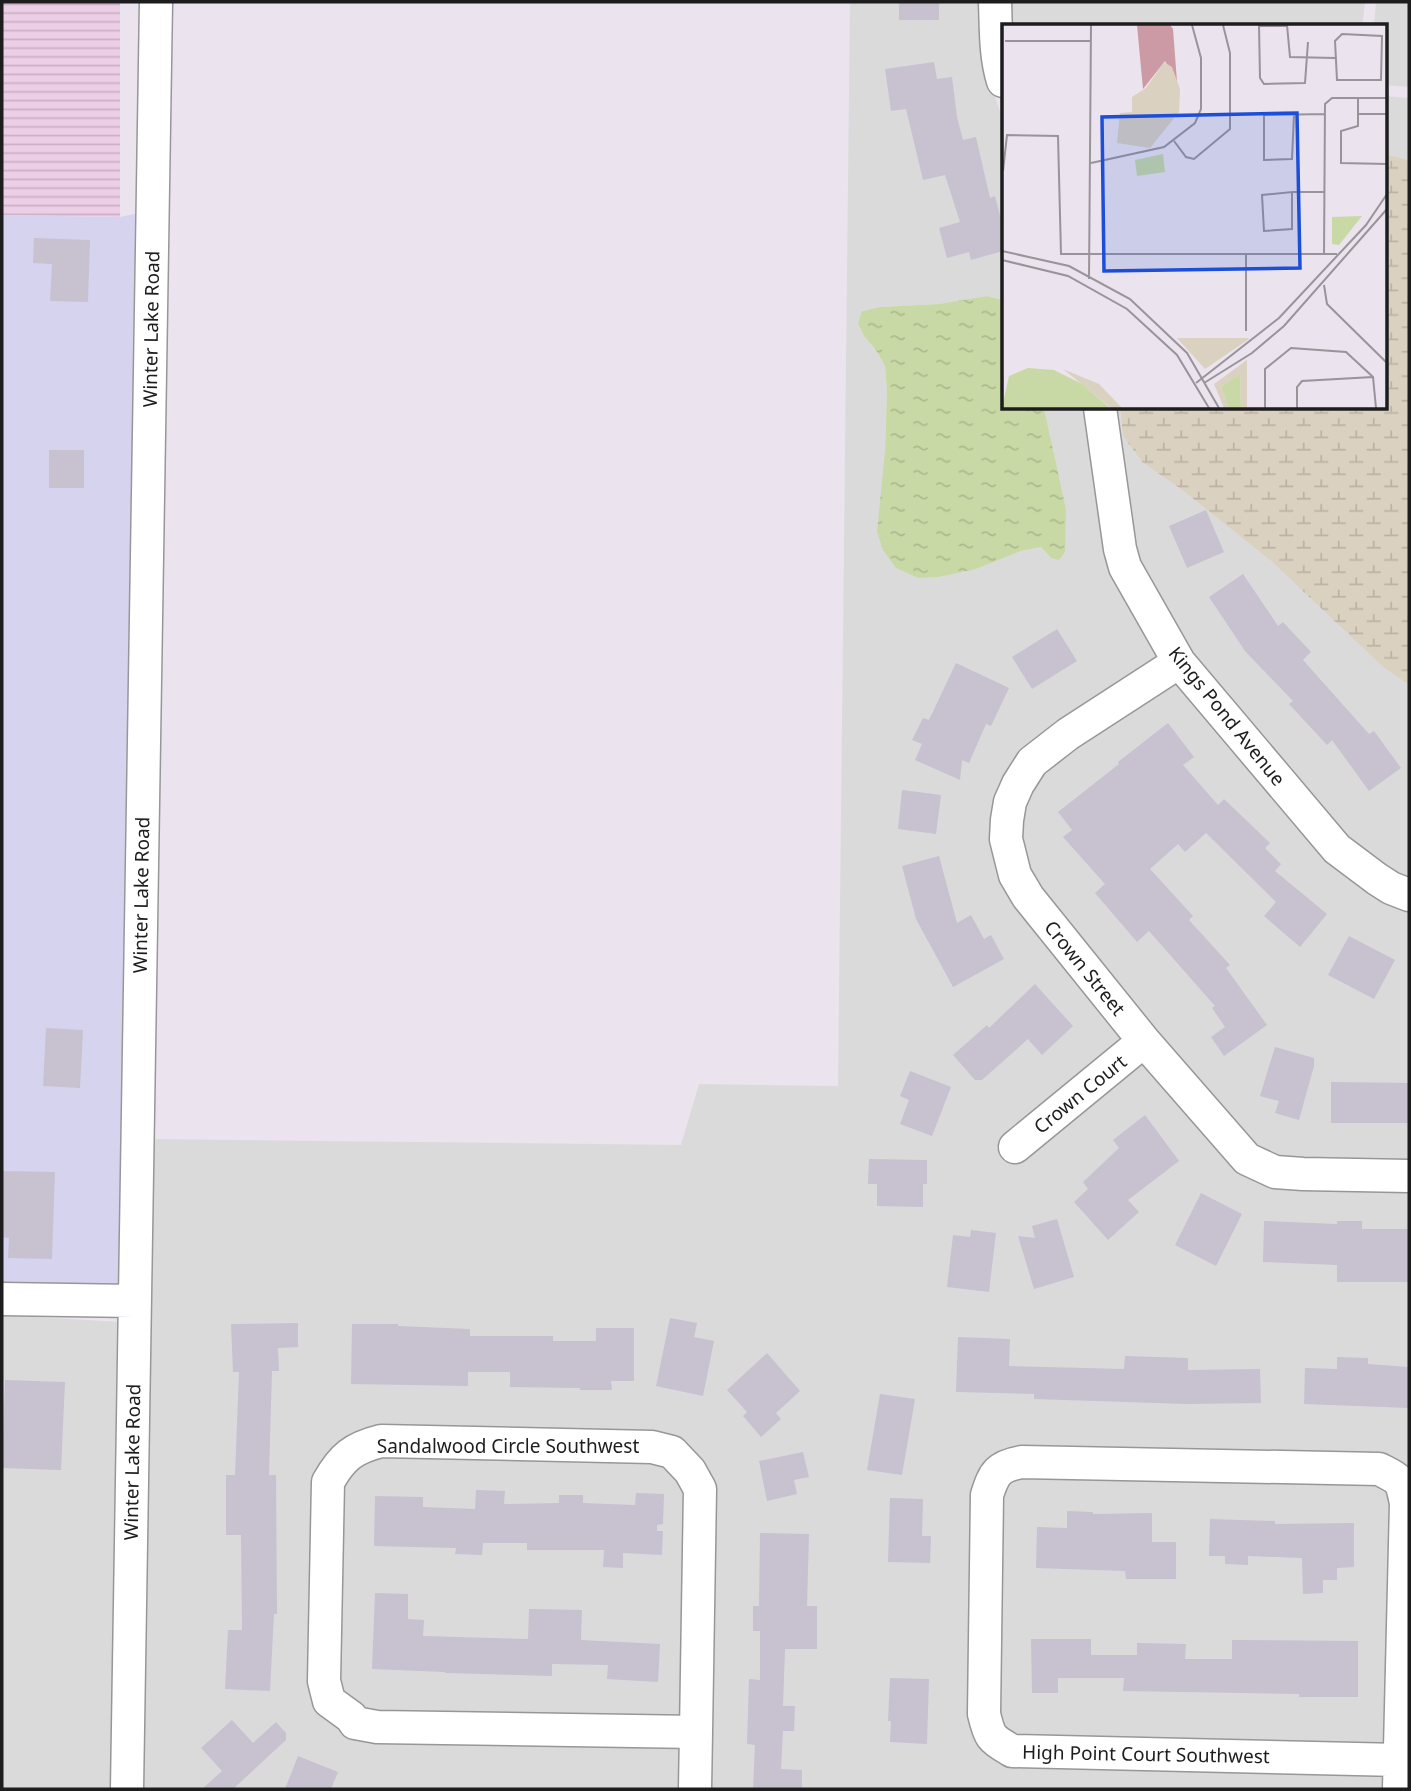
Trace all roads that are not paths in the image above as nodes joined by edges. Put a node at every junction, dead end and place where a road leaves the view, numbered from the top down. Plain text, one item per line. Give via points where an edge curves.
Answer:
1 (156, 2) edge
2 (995, 2) edge
3 (1002, 76) edge
4 (1100, 410) edge
5 (1180, 662) junction
6 (1409, 895) edge
7 (1144, 1041) junction
8 (1015, 1147) dead end
9 (1409, 1176) edge
10 (2, 1299) edge
11 (134, 1301) junction
12 (696, 1732) junction
13 (1399, 1774) edge
14 (127, 1789) edge
15 (695, 1789) edge

1 - 11 street, Winter Lake Road
2 - 3 street
4 - 5 street, Kings Pond Avenue via 1125,567
5 - 6 street, Kings Pond Avenue via 1337,849 1391,888
5 - 7 street, Crown Street via 1032,762 1010,802 1007,820 1010,857 1028,897
7 - 8 street, Crown Court
7 - 9 street, Crown Street via 1247,1159 1275,1172
10 - 11 street
11 - 14 street, Winter Lake Road
12 - 12 street, Sandalwood Circle Southwest via 700,1489 672,1452 652,1447 381,1441 361,1446 337,1465 328,1482 324,1681 329,1701 355,1723
12 - 15 street, Sandalwood Circle Southwest
13 - 13 street, High Point Court Southwest via 1012,1752 992,1738 984,1714 987,1495 993,1477 1001,1468 1022,1462 1380,1468 1397,1478 1406,1503

